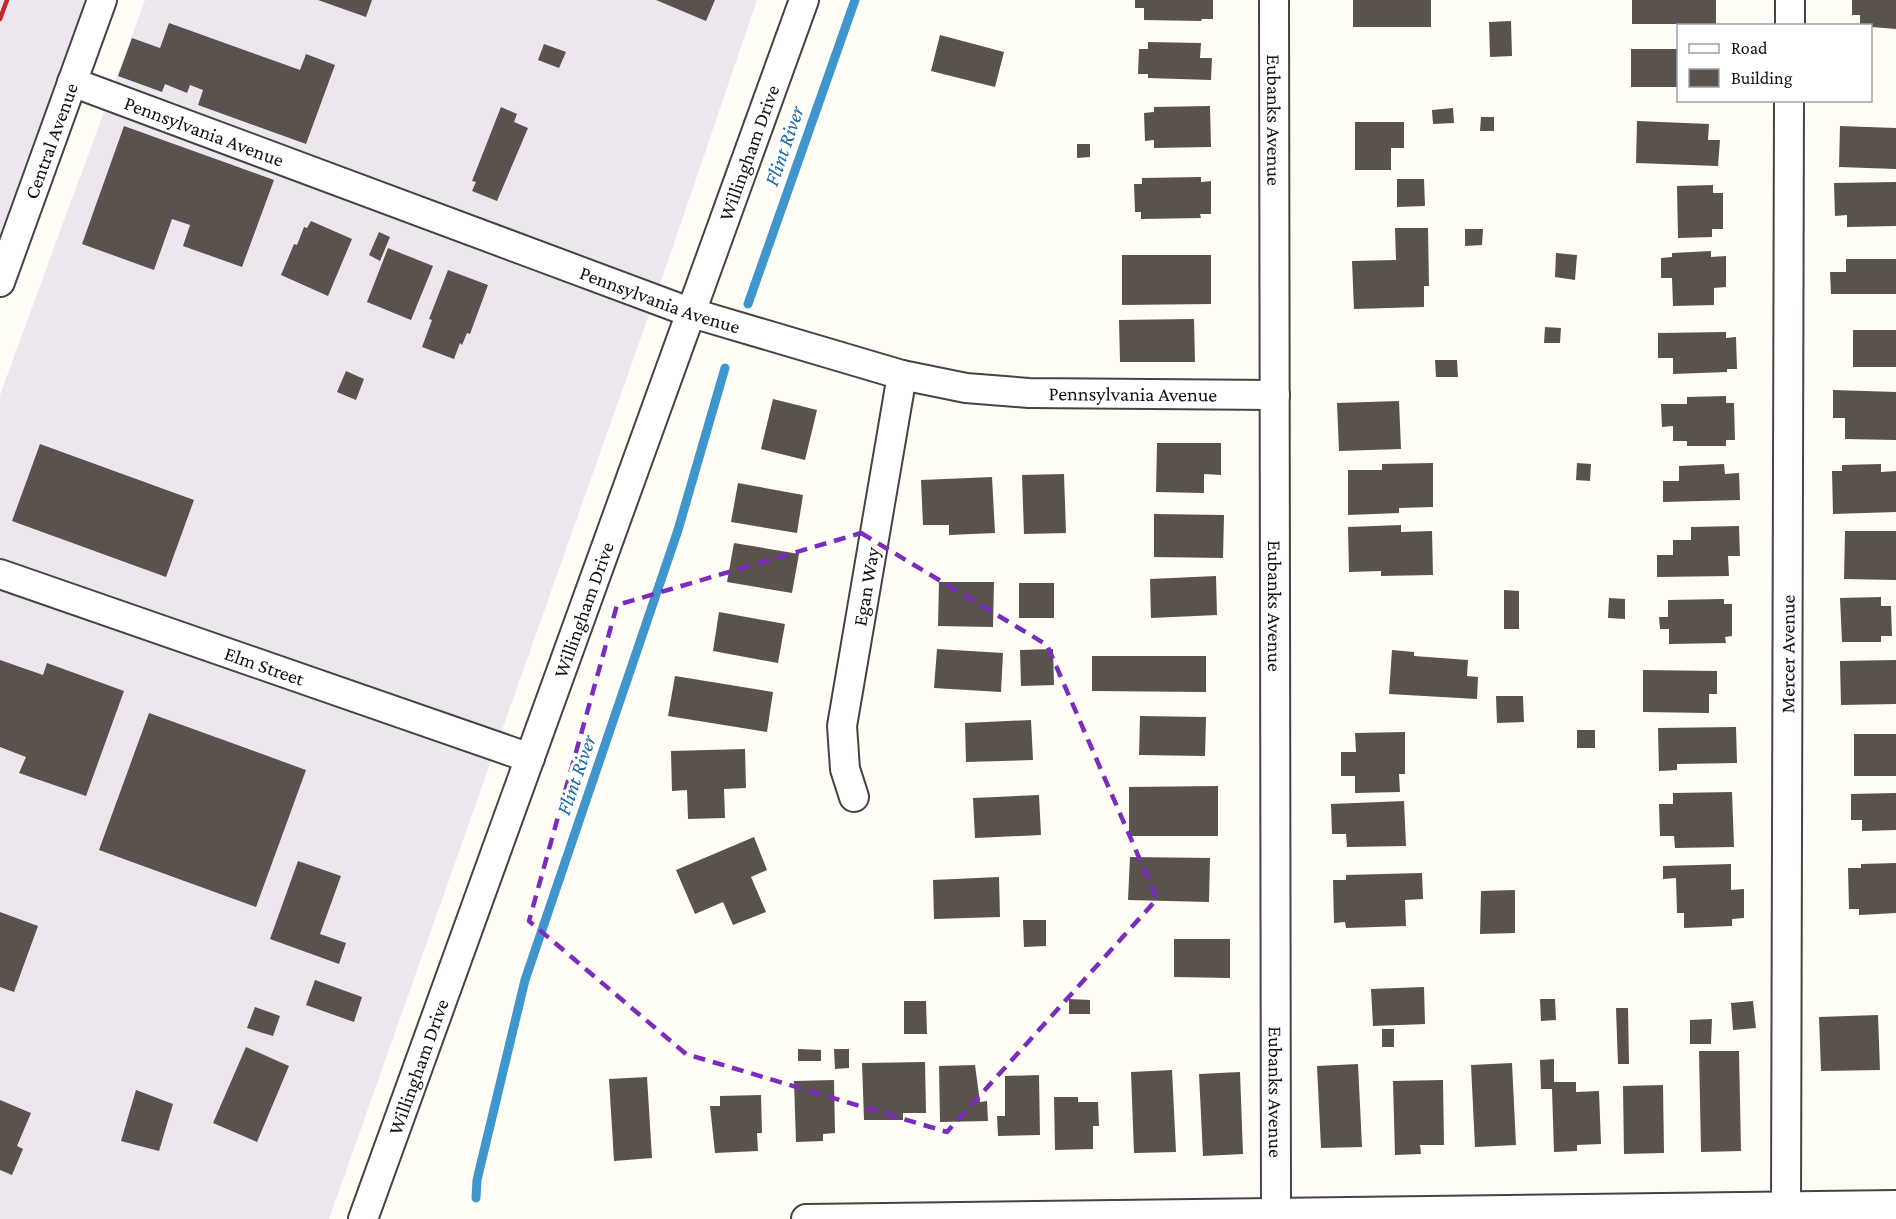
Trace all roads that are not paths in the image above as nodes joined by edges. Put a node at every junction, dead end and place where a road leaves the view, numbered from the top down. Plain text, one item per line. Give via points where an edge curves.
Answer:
1 (102, 0) edge
2 (804, 0) edge
3 (1274, 0) edge
4 (1790, 0) edge
5 (1790, 24) edge
6 (72, 82) junction
7 (1790, 102) edge
8 (0, 282) edge
9 (692, 313) junction
10 (902, 375) junction
11 (1275, 394) junction
12 (0, 574) edge
13 (530, 758) junction
14 (854, 797) dead end
15 (1896, 1205) edge
16 (1786, 1206) junction
17 (1276, 1213) junction
18 (1633, 1214) edge
19 (1074, 1217) edge
20 (363, 1219) edge
21 (806, 1219) edge

1 - 6 street, Central Avenue
2 - 9 street, Willingham Drive
3 - 11 street, Eubanks Avenue
4 - 5 street
6 - 8 street, Central Avenue
6 - 9 street, Pennsylvania Avenue
7 - 16 street, Mercer Avenue
9 - 10 street, Pennsylvania Avenue
9 - 13 street, Willingham Drive
10 - 11 street, Pennsylvania Avenue via 966,388 1029,393
10 - 14 street, Egan Way via 842,726 845,770
11 - 17 street, Eubanks Avenue
12 - 13 street, Elm Street
13 - 20 street, Willingham Drive
15 - 16 street
16 - 18 street
17 - 18 street
17 - 19 street
19 - 21 street

